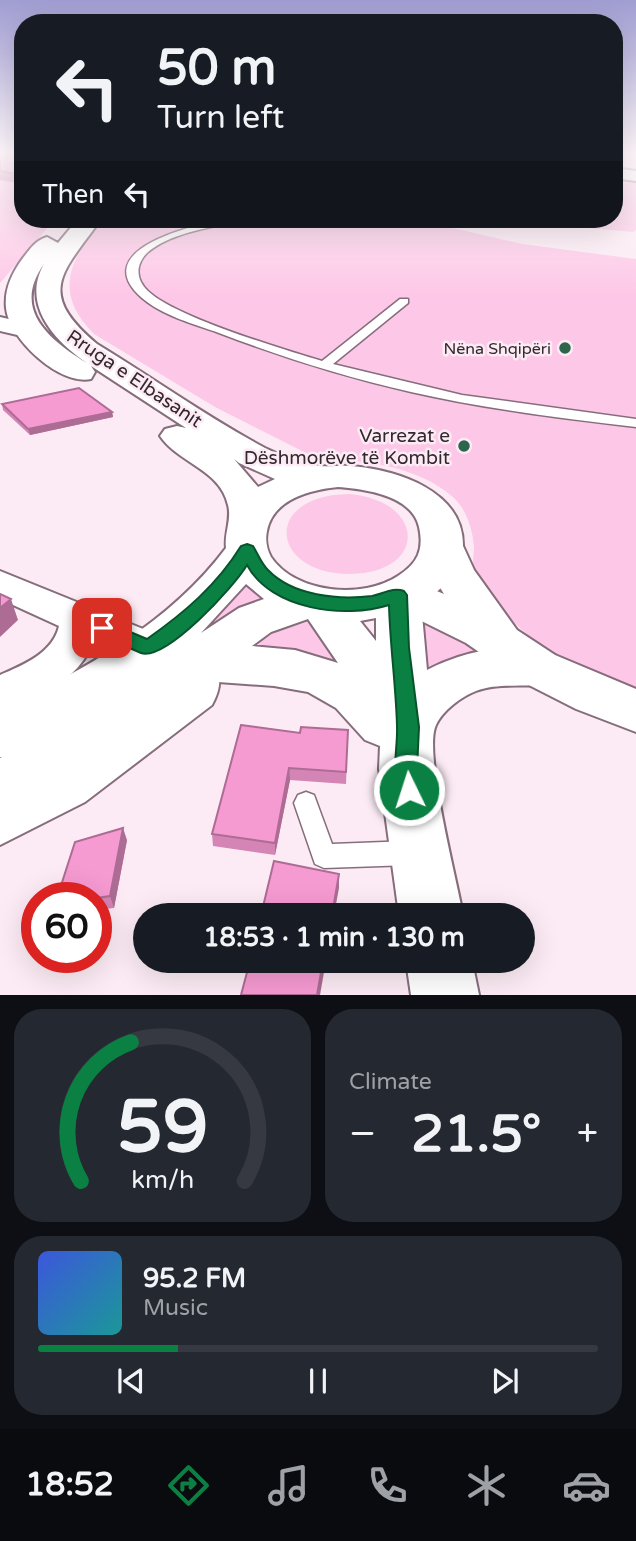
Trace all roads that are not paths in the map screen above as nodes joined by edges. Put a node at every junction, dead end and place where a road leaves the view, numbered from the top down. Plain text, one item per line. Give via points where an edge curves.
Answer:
1 (61, 228) edge
2 (82, 228) edge
3 (200, 228) edge
4 (11, 292) edge
5 (404, 301) dead end
6 (13, 327) edge
7 (323, 366) junction
8 (636, 423) edge
9 (324, 477) junction
10 (248, 535) junction
11 (443, 545) junction
12 (0, 584) edge
13 (401, 594) junction
14 (318, 602) junction
15 (80, 618) junction
16 (171, 655) junction
17 (520, 655) junction
18 (0, 694) edge
19 (636, 711) edge
20 (0, 736) edge
21 (399, 740) junction
22 (0, 785) edge
23 (306, 803) dead end
24 (0, 822) edge
25 (419, 852) junction
26 (429, 903) edge
27 (441, 973) edge
28 (444, 995) edge

1 - 4 main road, Rruga e Elbasanit
2 - 9 main road, Rruga e Elbasanit via 48,281 47,300 62,330 252,454 285,470
3 - 7 lane via 172,235 137,257 132,266 135,283 152,300 201,322
4 - 6 main road, Rruga e Elbasanit via 18,304
5 - 7 lane
6 - 10 main road, Rruga e Elbasanit via 224,470 250,504
7 - 8 lane via 439,395
9 - 10 main road via 273,494
9 - 11 main road via 367,478 406,491 433,515
10 - 14 main road via 259,571 269,581
10 - 16 main road via 232,575 179,625
11 - 13 main road via 429,575
11 - 17 main road via 454,575
12 - 15 street
13 - 14 main road via 362,604
13 - 17 main road
13 - 21 main road
14 - 16 main road via 274,612
14 - 21 main road via 357,650
15 - 16 street
15 - 18 street via 76,644 62,662
16 - 20 main road via 75,695
16 - 21 main road via 319,676 350,690
16 - 22 main road via 108,723
16 - 24 street via 201,675 198,693 68,787
17 - 19 main road via 594,695
17 - 21 main road via 507,667 460,675 431,693 417,707
21 - 25 main road
23 - 25 lane via 324,856
25 - 26 main road
27 - 28 main road

